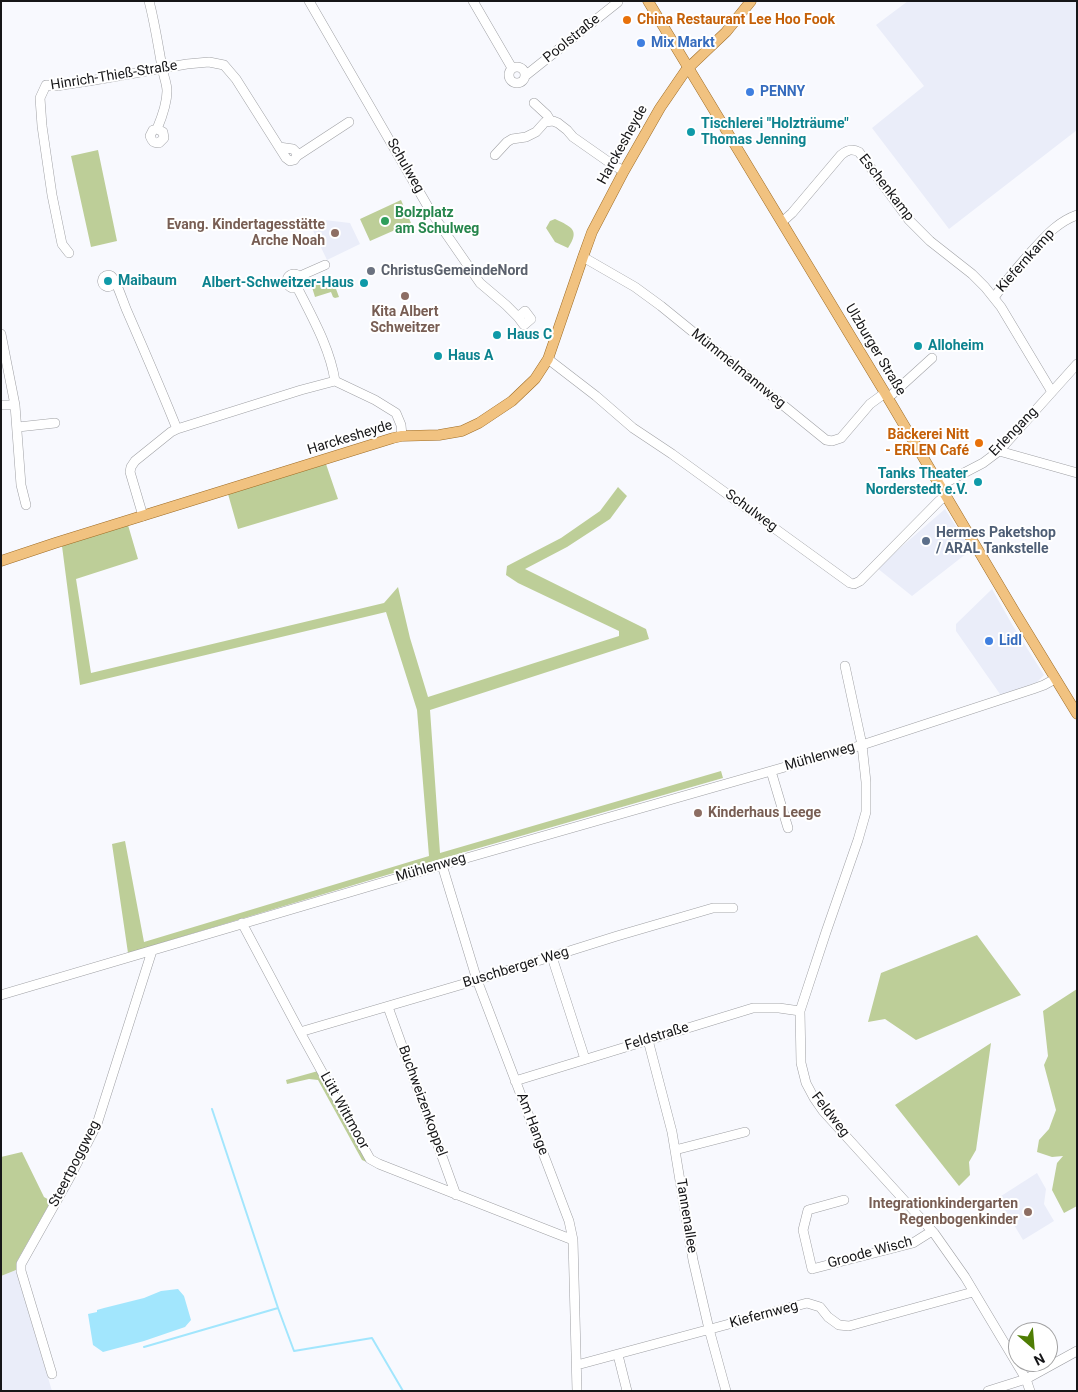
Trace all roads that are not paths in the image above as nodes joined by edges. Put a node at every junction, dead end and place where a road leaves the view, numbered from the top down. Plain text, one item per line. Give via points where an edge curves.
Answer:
1 (149, 1) edge
2 (308, 1) edge
3 (473, 1) edge
4 (648, 1) edge
5 (751, 1) edge
6 (618, 2) edge
7 (512, 68) junction
8 (688, 68) junction
9 (162, 69) junction
10 (525, 76) junction
11 (534, 103) dead end
12 (550, 120) junction
13 (350, 122) dead end
14 (157, 129) dead end
15 (495, 154) dead end
16 (624, 171) junction
17 (1077, 215) edge
18 (782, 222) junction
19 (69, 253) dead end
20 (583, 257) junction
21 (324, 265) dead end
22 (114, 280) dead end
23 (994, 298) junction
24 (518, 317) dead end
25 (1, 334) edge
26 (932, 358) dead end
27 (548, 359) junction
28 (1077, 364) edge
29 (335, 381) junction
30 (1052, 392) junction
31 (886, 396) junction
32 (1, 405) edge
33 (16, 405) junction
34 (55, 423) dead end
35 (18, 426) junction
36 (177, 429) junction
37 (402, 436) junction
38 (999, 451) junction
39 (1077, 473) edge
40 (940, 486) junction
41 (945, 496) junction
42 (26, 505) dead end
43 (143, 516) junction
44 (1, 561) edge
45 (845, 666) dead end
46 (1055, 679) junction
47 (1077, 714) edge
48 (862, 745) junction
49 (772, 771) junction
50 (788, 828) dead end
51 (442, 865) junction
52 (733, 908) dead end
53 (242, 923) junction
54 (152, 951) junction
55 (552, 957) junction
56 (478, 980) junction
57 (1, 995) edge
58 (388, 1007) junction
59 (800, 1011) junction
60 (300, 1032) junction
61 (648, 1040) junction
62 (585, 1059) junction
63 (515, 1081) junction
64 (745, 1132) dead end
65 (675, 1150) junction
66 (456, 1195) junction
67 (844, 1200) dead end
68 (932, 1231) junction
69 (573, 1240) junction
70 (974, 1292) junction
71 (709, 1329) junction
72 (1077, 1350) edge
73 (618, 1355) junction
74 (577, 1365) junction
75 (52, 1374) dead end
76 (1026, 1379) junction
77 (578, 1391) edge
78 (627, 1391) edge
79 (726, 1391) edge
80 (988, 1391) edge
81 (1030, 1391) edge

1 - 9 street
2 - 24 street, Schulweg via 433,215 480,283
3 - 7 street
4 - 8 main road, Ulzburger Straße
5 - 8 main road, Harckesheyde via 726,32
6 - 10 street, Poolstraße
7 - 10 street via 522,69
7 - 10 street via 509,76 513,82 521,82
8 - 16 main road, Harckesheyde via 665,99
8 - 18 main road, Ulzburger Straße
9 - 13 street, Hinrich-Thieß-Straße via 209,62 224,65 290,161
9 - 14 street via 167,90 166,105
9 - 19 street, Hinrich-Thieß-Straße via 46,85 40,98 42,126 62,244
11 - 12 street
12 - 15 street via 531,135 507,142
12 - 16 street
16 - 20 main road, Harckesheyde via 592,232
17 - 23 street, Kiefernkamp via 1052,229
18 - 23 street, Eschenkamp via 841,155 854,150 862,155 909,220 972,274
18 - 31 main road, Ulzburger Straße
20 - 27 main road, Harckesheyde
20 - 31 street, Mümmelmannweg via 661,306 826,440 841,438 870,404
21 - 29 street via 300,276 290,274 286,282 297,287 318,329
22 - 36 street
23 - 30 street, Kiefernkamp
25 - 33 street
26 - 31 street, Mümmelmannweg
27 - 37 main road, Harckesheyde via 527,388 479,423 454,433
27 - 41 street, Schulweg via 633,428 850,583 860,581
28 - 30 street, Erlengang
29 - 36 street
29 - 37 street via 396,413
30 - 38 street, Erlengang
31 - 40 main road, Ulzburger Straße
32 - 33 street
33 - 35 street
34 - 35 street
35 - 42 street via 21,485
36 - 43 street via 130,467
37 - 43 main road, Harckesheyde
38 - 39 street
38 - 40 street, Erlengang
40 - 41 main road, Ulzburger Straße
41 - 46 main road, Ulzburger Straße
43 - 44 main road, Harckesheyde
45 - 48 street, Mühlenweg
46 - 47 main road, Ulzburger Straße
46 - 48 street, Mühlenweg
48 - 49 street, Mühlenweg
48 - 59 street, Feldweg via 866,812
49 - 50 street
49 - 51 street, Mühlenweg
51 - 53 street, Mühlenweg
51 - 56 street, Am Hange
52 - 55 street, Buschberger Weg via 713,908
53 - 54 street, Mühlenweg
53 - 60 street, Lütt Wittmoor
54 - 57 street, Mühlenweg
54 - 75 street, Steertpoggweg via 97,1124 21,1264
55 - 56 street, Buschberger Weg
55 - 62 street
56 - 58 street, Buschberger Weg
56 - 63 street, Am Hange
58 - 60 street, Buschberger Weg
58 - 66 street, Buchweizenkoppel
59 - 61 street, Feldstraße via 753,1008
59 - 68 street, Feldweg via 801,1063 814,1098 822,1111
60 - 66 street, Lütt Wittmoor via 370,1159
61 - 62 street, Feldstraße
61 - 65 street, Tannenallee
62 - 63 street, Feldstraße
63 - 69 street, Am Hange via 570,1221
64 - 65 street
65 - 71 street, Tannenallee via 693,1260
66 - 69 street, Lütt Wittmoor
67 - 68 street, Groode Wisch via 808,1210 803,1230 812,1268 913,1243
68 - 70 street, Feldweg
69 - 74 street, Am Hange
70 - 71 street, Kiefernweg via 849,1326 839,1325 820,1307 807,1303
70 - 76 street, Feldweg
71 - 73 street, Kiefernweg
71 - 79 street, Tannenallee
72 - 76 street
73 - 74 street, Kiefernweg
73 - 78 street
74 - 77 street, Am Hange
76 - 80 street
76 - 81 street, Feldweg

